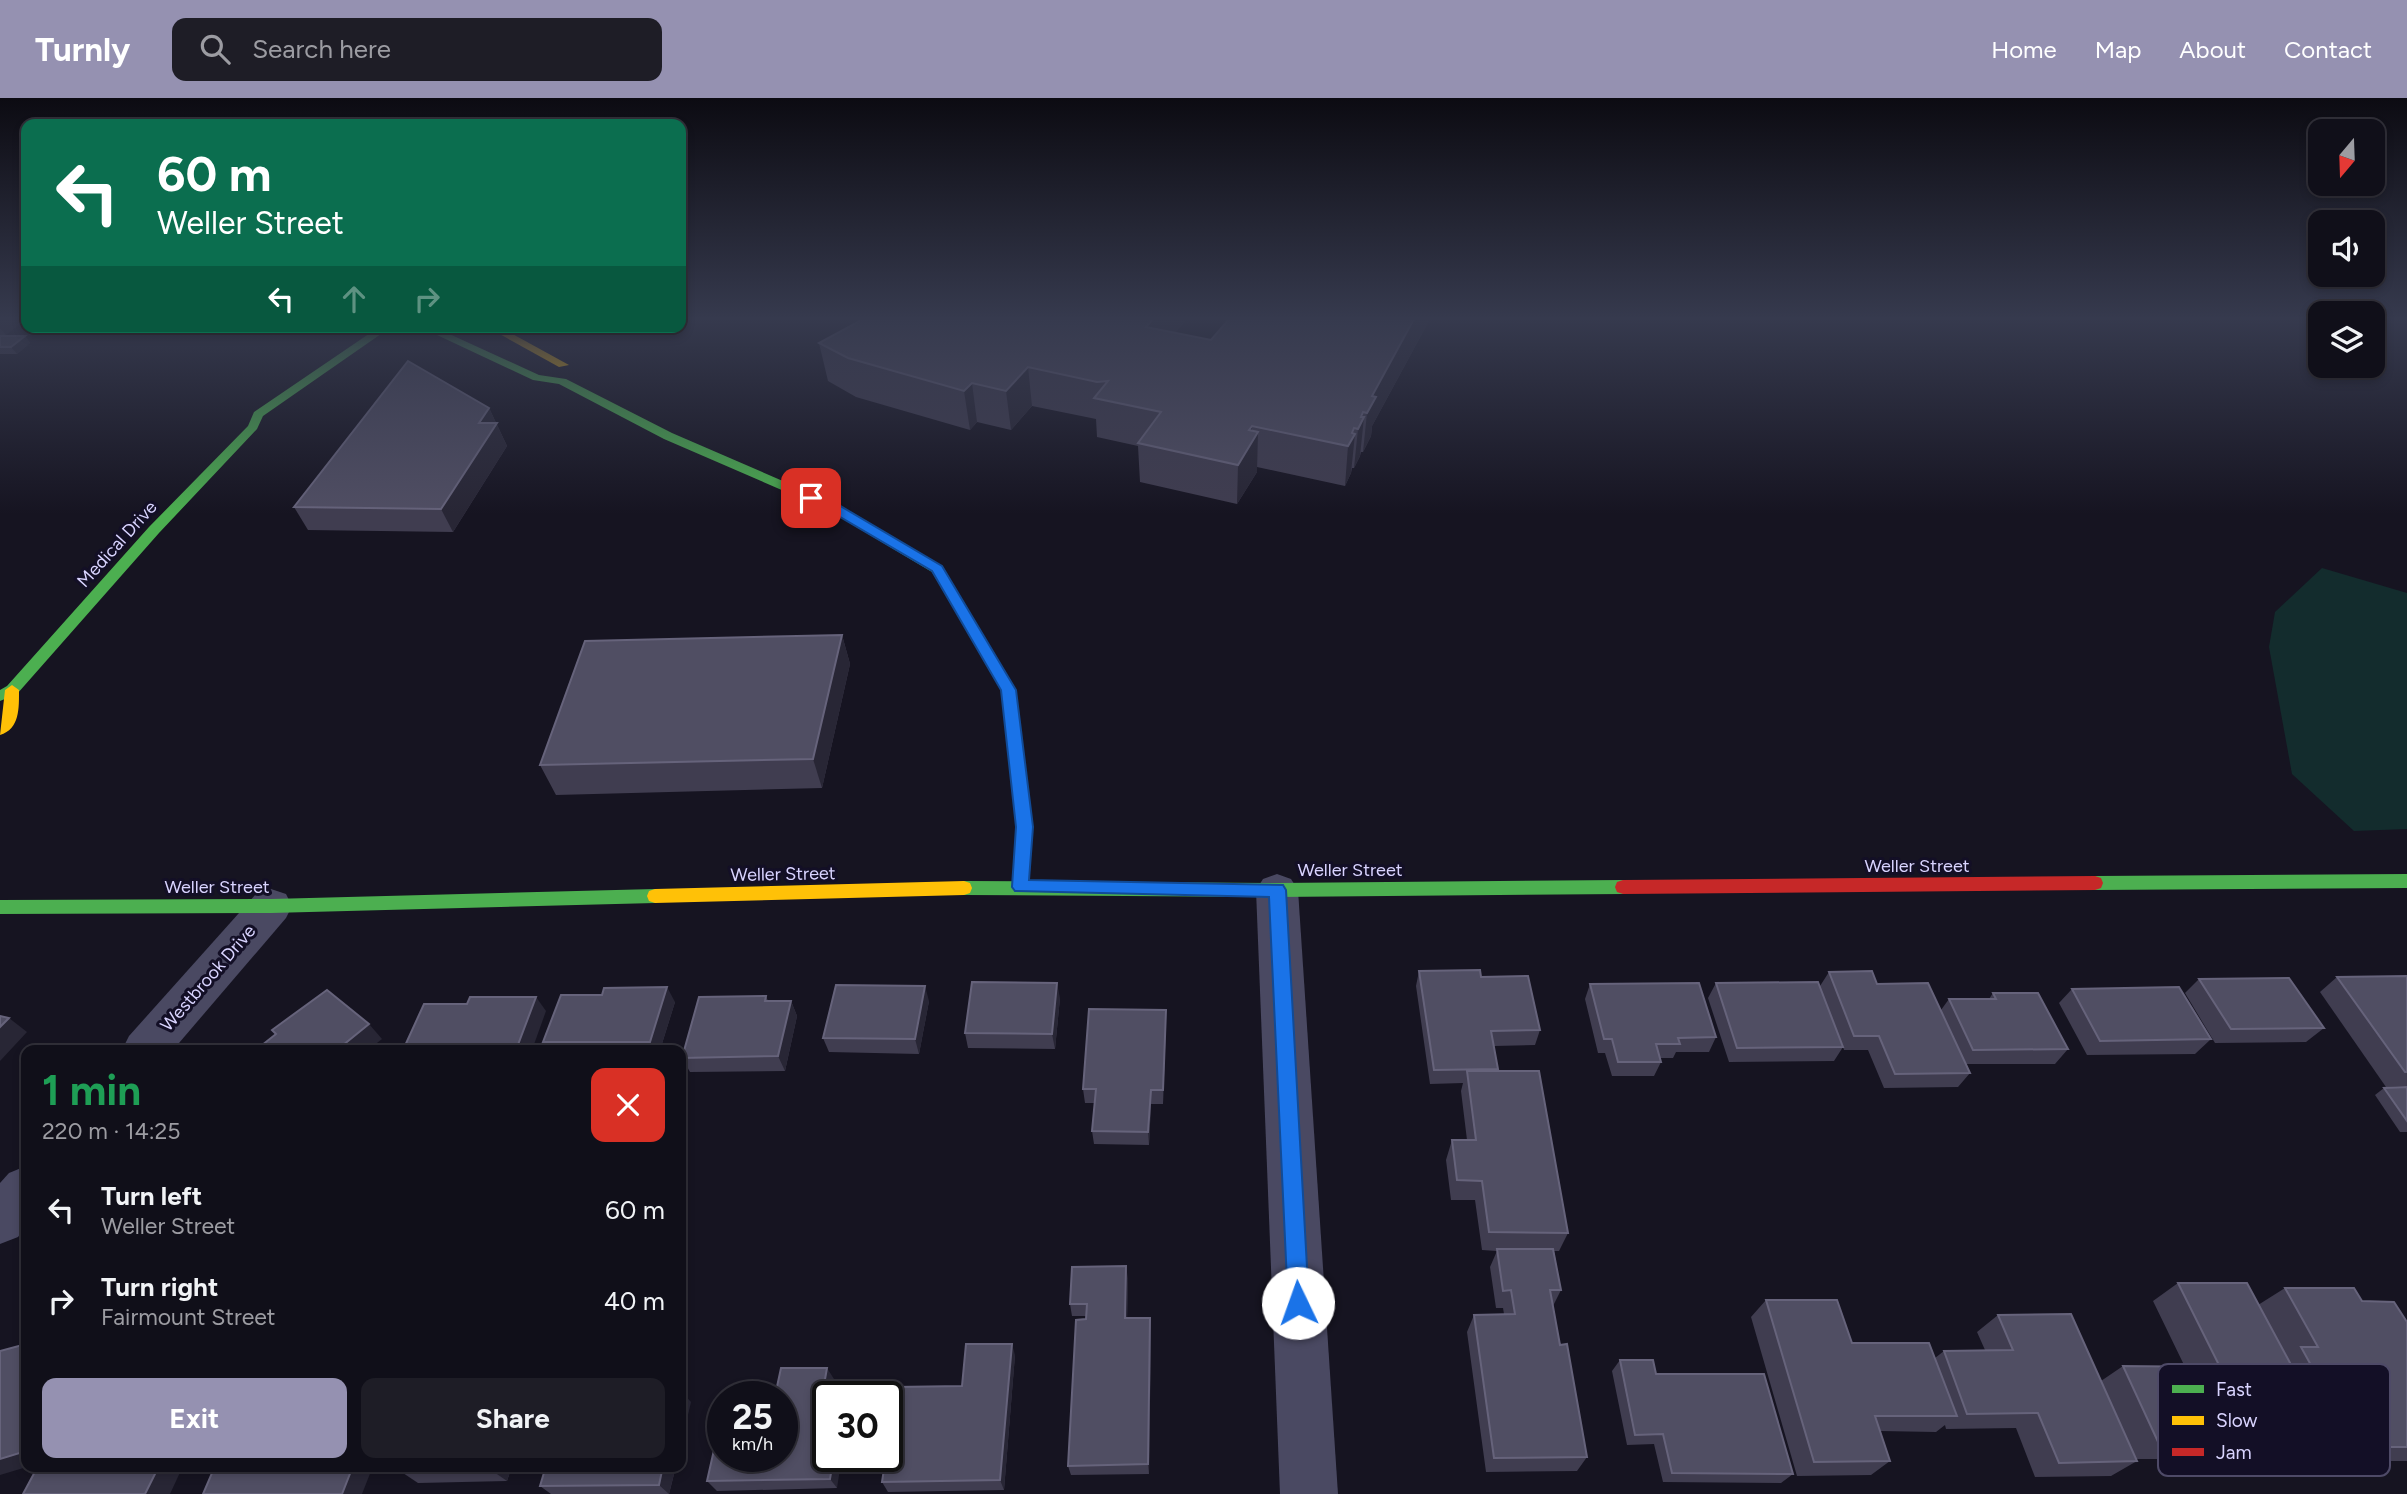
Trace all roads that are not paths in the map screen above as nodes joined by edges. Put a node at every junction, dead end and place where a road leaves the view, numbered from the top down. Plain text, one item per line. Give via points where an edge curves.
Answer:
1 (302, 384) edge
2 (568, 384) edge
3 (278, 420) dead end
4 (253, 427) junction
5 (6, 693) edge
6 (0, 730) edge
7 (2407, 881) edge
8 (1021, 887) junction
9 (1277, 890) junction
10 (271, 906) junction
11 (0, 907) edge
12 (149, 1045) edge
13 (21, 1195) edge
14 (0, 1220) edge
15 (1309, 1494) edge

1 - 4 street, Medical Drive via 258,414
2 - 8 street via 668,436 832,507 937,569 1009,690 1025,827
3 - 4 street
4 - 5 street, Medical Drive
5 - 6 street, Medical Drive via 12,717
7 - 9 street, Weller Street
8 - 9 street, Weller Street
8 - 10 street, Weller Street
9 - 15 street
10 - 11 street, Weller Street
10 - 12 street, Westbrook Drive
13 - 14 street

